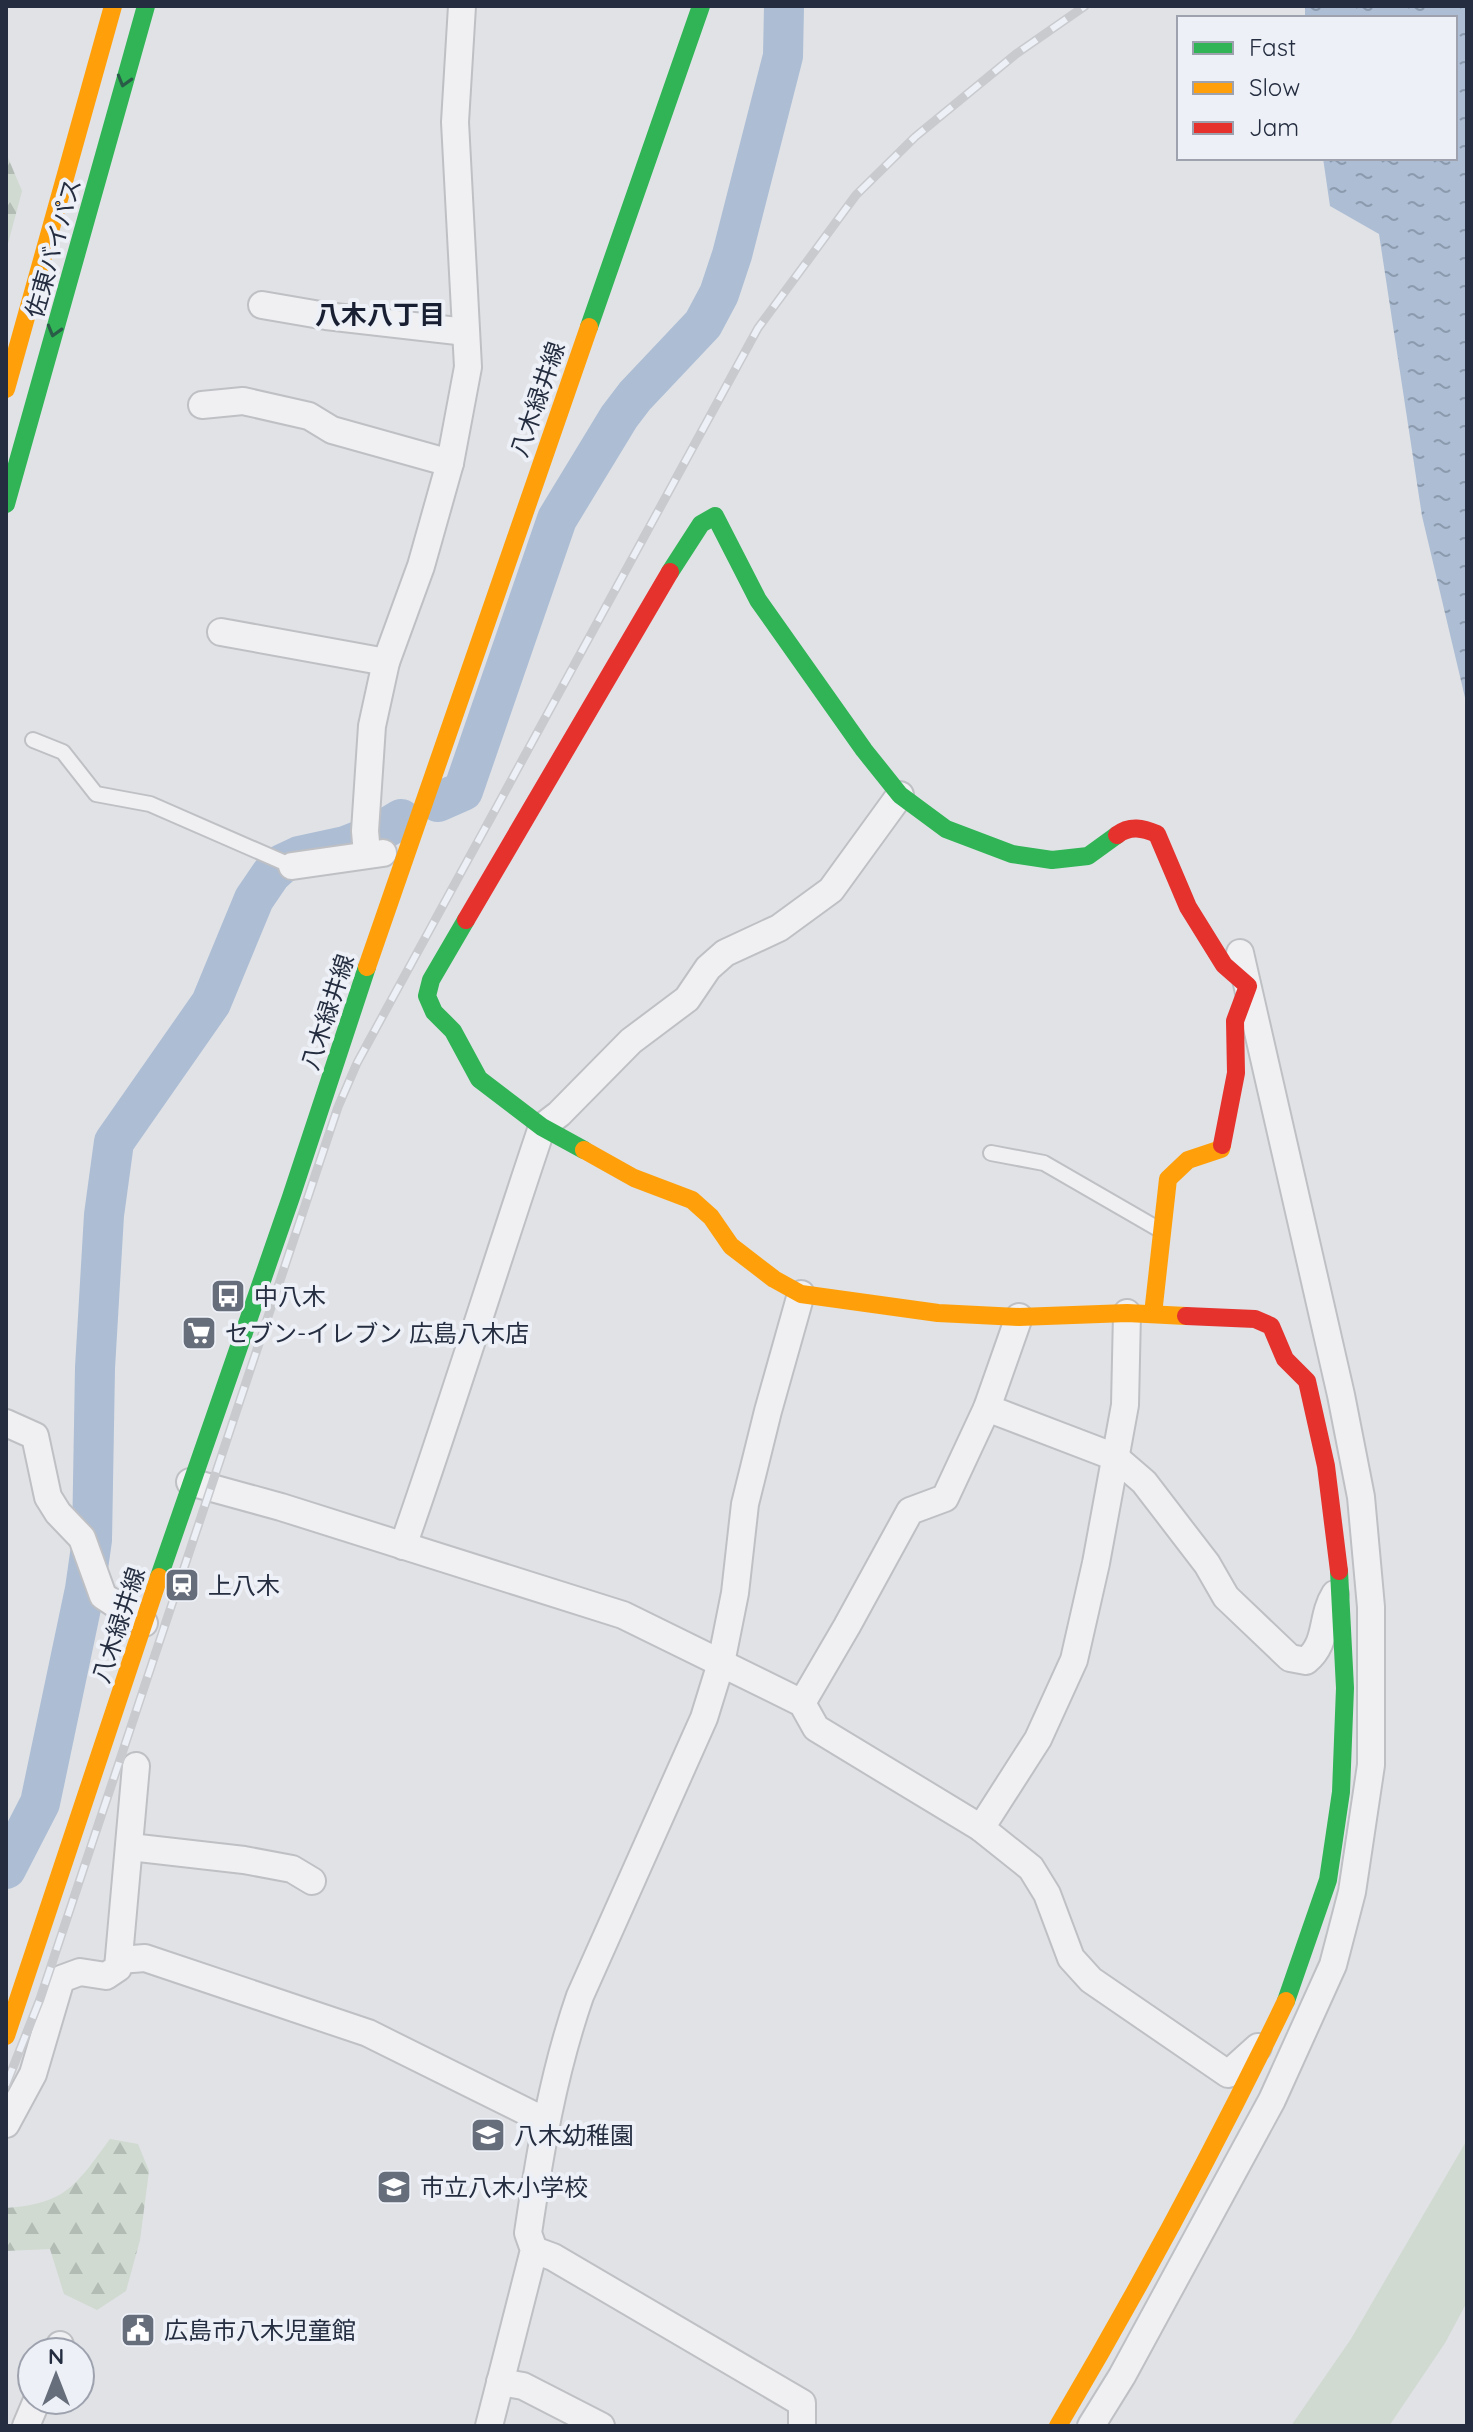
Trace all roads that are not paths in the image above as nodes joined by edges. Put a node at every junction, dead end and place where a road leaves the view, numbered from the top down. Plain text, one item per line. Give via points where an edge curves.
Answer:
1 (113, 6) edge
2 (146, 6) edge
3 (462, 6) edge
4 (701, 6) edge
5 (262, 305) dead end
6 (466, 332) junction
7 (6, 389) edge
8 (202, 405) dead end
9 (450, 463) junction
10 (6, 504) edge
11 (221, 632) dead end
12 (386, 662) junction
13 (33, 740) dead end
14 (900, 795) junction
15 (366, 844) junction
16 (405, 852) junction
17 (285, 862) joint
18 (1240, 953) dead end
19 (1248, 986) junction
20 (542, 1127) junction
21 (991, 1153) dead end
22 (1162, 1232) junction
23 (801, 1294) junction
24 (1140, 1314) junction
25 (1019, 1317) junction
26 (987, 1408) junction
27 (6, 1423) edge
28 (1115, 1457) junction
29 (190, 1482) junction
30 (403, 1546) junction
31 (1341, 1585) junction
32 (144, 1623) junction
33 (721, 1663) junction
34 (802, 1703) junction
35 (136, 1766) dead end
36 (981, 1828) junction
37 (130, 1847) junction
38 (312, 1881) dead end
39 (119, 1960) junction
40 (1333, 1965) junction
41 (6, 2036) edge
42 (1268, 2038) junction
43 (545, 2121) junction
44 (6, 2124) edge
45 (534, 2250) junction
46 (500, 2382) junction
47 (489, 2426) edge
48 (601, 2426) edge
49 (802, 2426) edge
50 (1058, 2426) edge
51 (1091, 2426) edge

1 - 7 main road, 佐東バイパス
2 -> 10 main road, 佐東バイパス
3 - 6 street via 455,122
4 - 16 main road, 八木緑井線
5 - 6 street
6 - 9 street via 468,367
8 - 9 street via 243,401 309,416 332,430
9 - 12 street
11 - 12 street
12 - 15 street via 372,726
13 - 17 lane via 63,752 96,794 150,804
14 - 19 main road via 946,829 1012,854 1052,860 1088,856 1125,829 1157,834 1188,907 1224,965
14 - 20 street via 831,890 779,928 725,953 687,999 631,1041
14 - 20 main road via 758,600 715,516 701,524 431,980 427,996 434,1012 453,1031 479,1079
15 - 16 street
15 - 17 street
16 - 29 main road, 八木緑井線
18 - 19 street
19 - 22 main road via 1235,1021 1236,1073 1221,1149 1188,1160 1168,1179
19 - 40 street via 1341,1395 1361,1497 1371,1607 1371,1765 1352,1892
20 - 23 main road via 634,1178 692,1200 731,1246
20 - 30 street
21 - 22 lane via 1044,1163
22 - 24 main road
23 - 25 main road via 938,1313
23 - 33 street via 745,1504
24 - 25 main road
24 - 28 street
24 - 31 main road via 1255,1319 1271,1326 1285,1359 1307,1381 1326,1466
25 - 26 street
26 - 28 street
26 - 34 street via 945,1498 910,1511
27 - 32 street via 35,1436 48,1497 82,1538 103,1596
28 - 31 street via 1144,1482 1226,1597 1290,1658 1306,1661 1318,1651 1330,1602
28 - 36 street via 1074,1660 1038,1739
29 - 30 street
29 - 32 main road, 八木緑井線
30 - 33 street via 623,1615
31 - 42 main road via 1341,1792 1328,1880 1292,1988
32 - 41 main road, 八木緑井線
33 - 34 street
33 - 43 street via 704,1718 580,1996
34 - 36 street via 816,1728
35 - 37 street
36 - 42 street via 1031,1868 1047,1894 1071,1958 1091,1980 1228,2074
37 - 38 street via 256,1862 292,1869
37 - 39 street
39 - 43 street via 145,1958 368,2033
39 - 44 street via 118,1968 106,1976 80,1972 61,1979 33,2074
40 - 42 street via 1308,1977 1282,2027
40 - 51 street via 1272,2100
42 - 50 main road via 1121,2319
43 - 45 street via 528,2233
45 - 46 street
45 - 49 street via 802,2403
46 - 47 street
46 - 48 street via 523,2386

